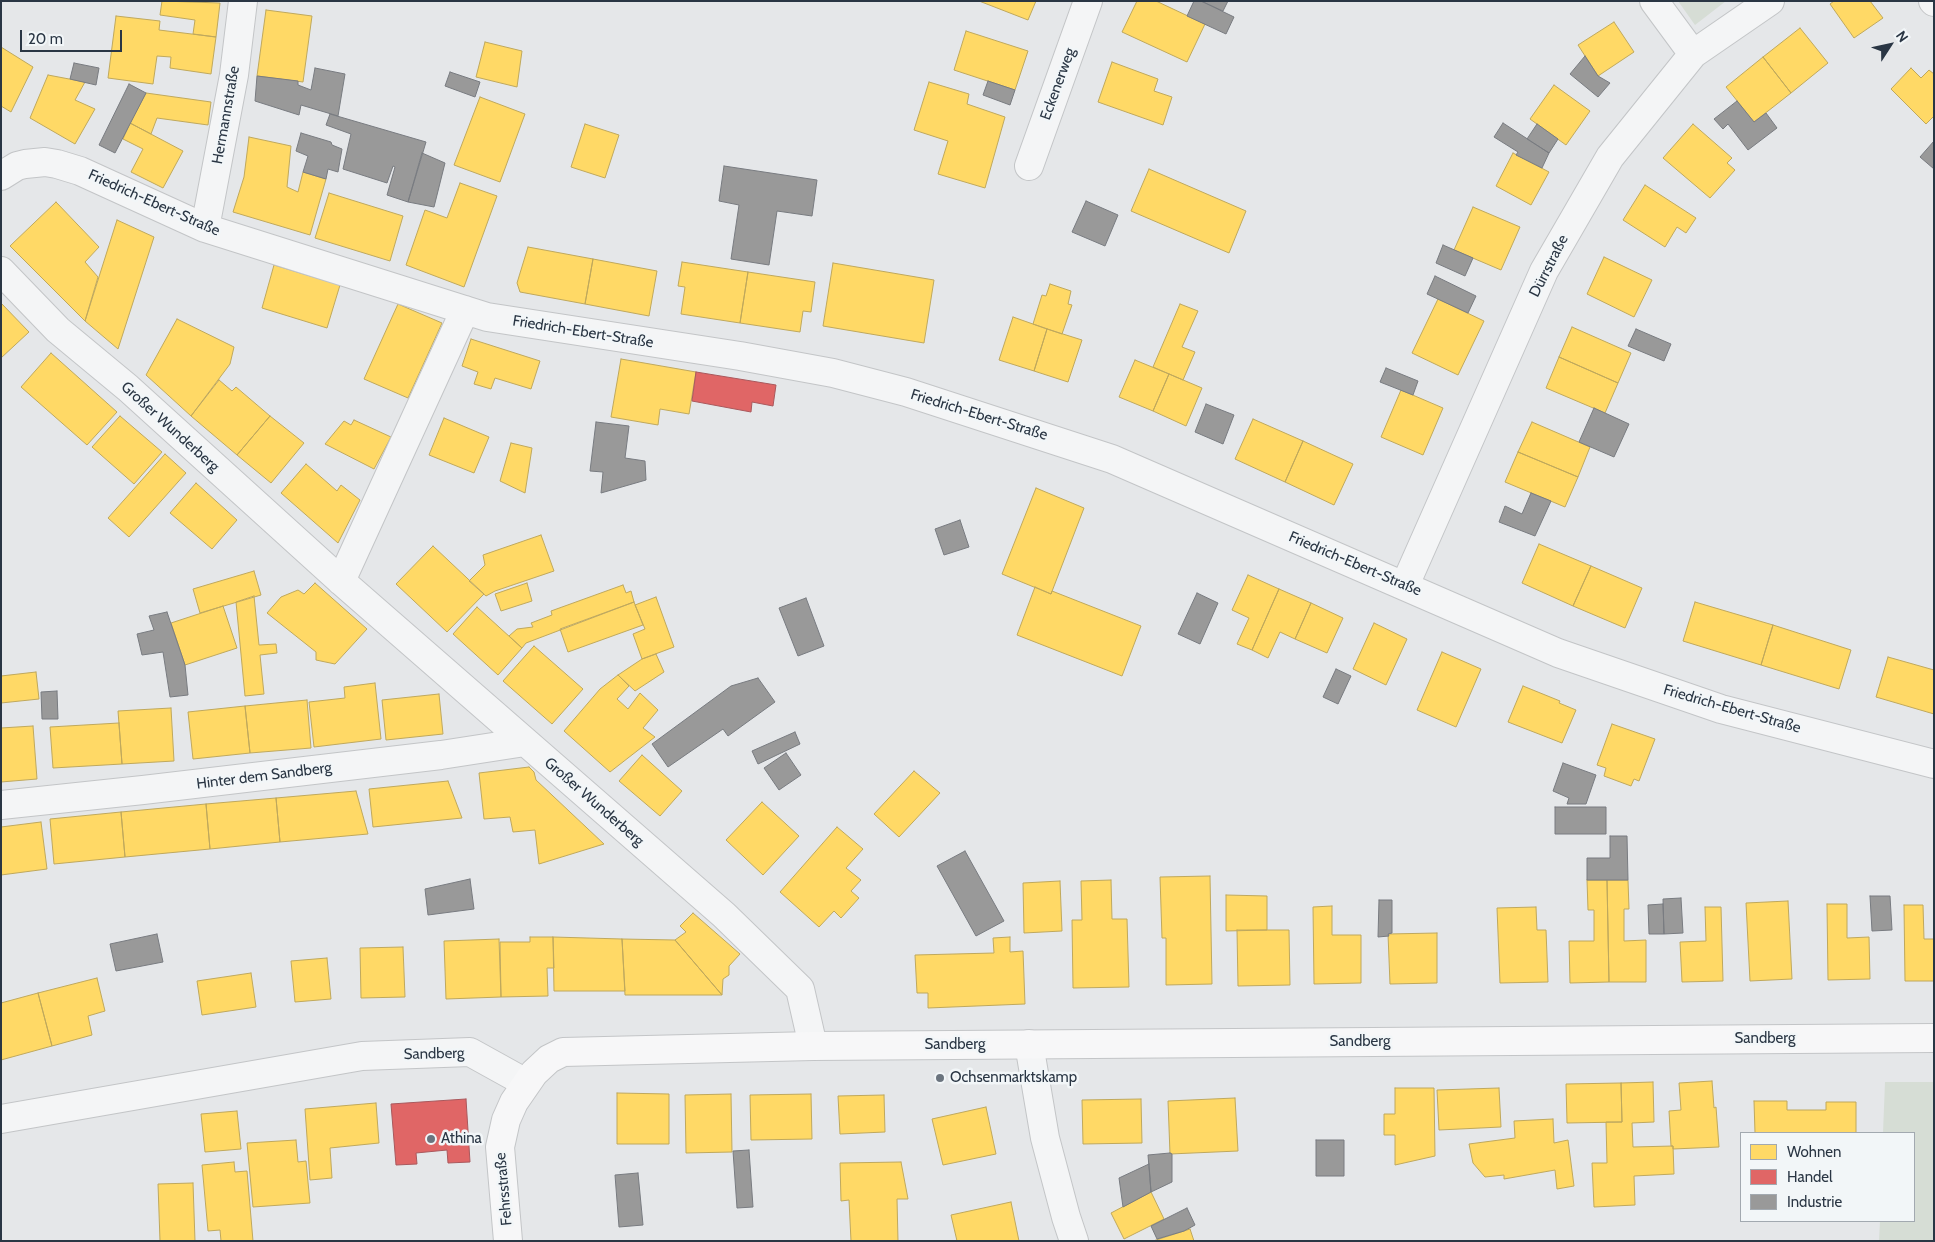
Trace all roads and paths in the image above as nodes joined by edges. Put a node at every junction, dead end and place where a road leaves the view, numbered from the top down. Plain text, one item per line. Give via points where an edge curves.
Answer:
1 (243, 1) edge
2 (1088, 1) edge
3 (1654, 1) edge
4 (1770, 1) edge
5 (1693, 54) junction
6 (1029, 166) dead end
7 (1, 176) edge
8 (205, 228) junction
9 (1, 271) edge
10 (465, 310) junction
11 (341, 581) junction
12 (1405, 585) junction
13 (525, 742) junction
14 (1934, 764) edge
15 (1, 805) edge
16 (1934, 1038) edge
17 (1029, 1044) junction
18 (813, 1046) junction
19 (526, 1083) junction
20 (1, 1119) edge
21 (508, 1241) edge
22 (1074, 1241) edge

1 - 8 street, Hermannstraße via 234,75
2 - 6 street, Eckenerweg
3 - 5 street
4 - 5 street, Dürrstraße
5 - 12 street, Dürrstraße via 1610,157 1544,271
7 - 8 street, Friedrich-Ebert-Straße via 25,164 57,164 80,171
8 - 10 street, Friedrich-Ebert-Straße
9 - 11 street, Großer Wunderberg via 58,330 128,388
10 - 11 street
10 - 12 street, Friedrich-Ebert-Straße via 487,317 559,329 759,359 833,373 906,392 1112,459
11 - 13 street, Großer Wunderberg
12 - 14 street, Friedrich-Ebert-Straße via 1558,653 1721,710
13 - 15 street, Hinter dem Sandberg via 422,757
13 - 18 street, Großer Wunderberg via 724,916 800,989
16 - 17 main road, Sandberg
17 - 18 main road, Sandberg
17 - 22 street via 1045,1138
18 - 19 main road, Sandberg via 563,1052 549,1059
19 - 20 street, Sandberg via 470,1052 362,1056
19 - 21 main road, Fehrsstraße via 506,1120 500,1147

